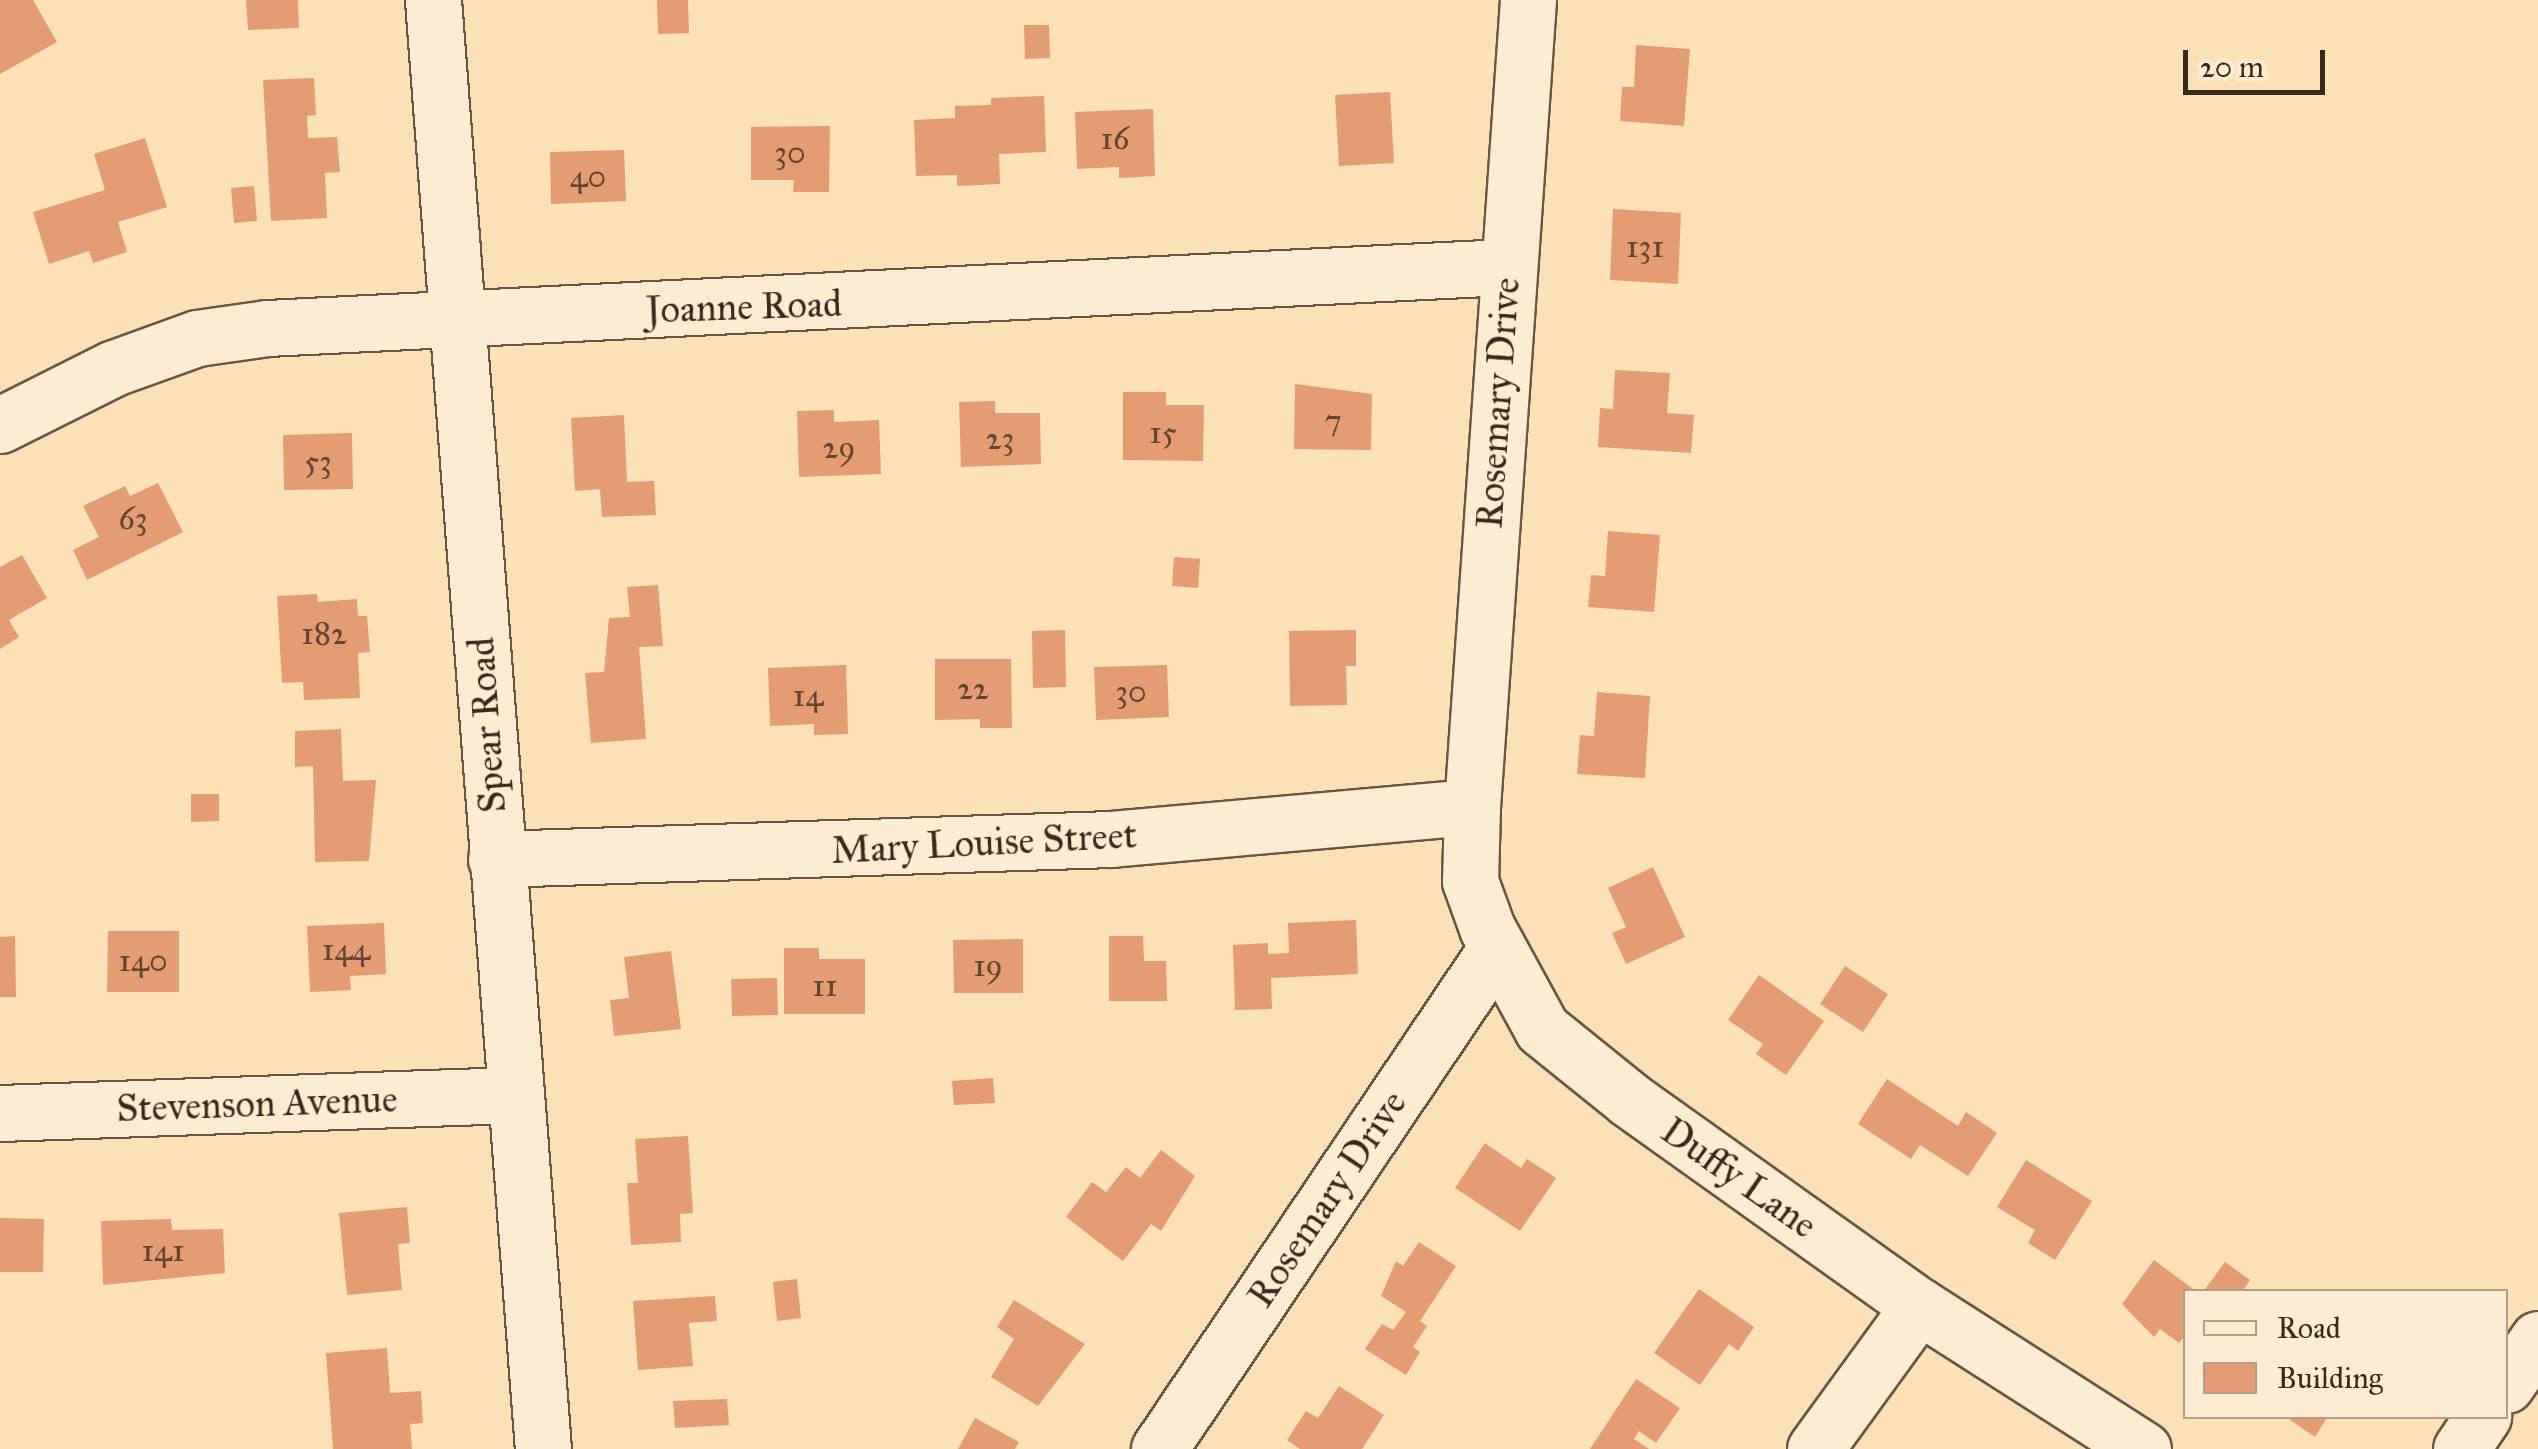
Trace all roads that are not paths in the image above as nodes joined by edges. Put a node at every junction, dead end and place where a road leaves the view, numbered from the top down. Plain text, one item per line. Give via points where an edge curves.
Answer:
1 (433, 0) edge
2 (1528, 0) edge
3 (1507, 267) junction
4 (459, 316) junction
5 (0, 425) edge
6 (1472, 807) junction
7 (496, 859) junction
8 (1496, 949) junction
9 (514, 1095) junction
10 (0, 1113) edge
11 (1919, 1306) junction
12 (2538, 1339) edge
13 (2508, 1382) edge
14 (2481, 1419) edge
15 (542, 1449) edge
16 (1159, 1449) edge
17 (1816, 1449) edge
18 (2143, 1449) edge
19 (2461, 1449) edge

1 - 4 street, Spear Road
2 - 3 street, Rosemary Drive
3 - 4 street, Joanne Road via 879,302
3 - 6 street, Rosemary Drive
4 - 5 street, Joanne Road via 197,338 114,368
4 - 7 street, Spear Road
6 - 7 street, Mary Louise Street via 1111,839
6 - 8 street, Duffy Lane via 1470,882
7 - 9 street, Spear Road
8 - 11 street, Duffy Lane via 1542,1028 1630,1100
8 - 16 street, Rosemary Drive
9 - 10 street, Stevenson Avenue
9 - 15 street, Spear Road
11 - 17 street
11 - 18 street, Duffy Lane
12 - 13 street
14 - 19 street

